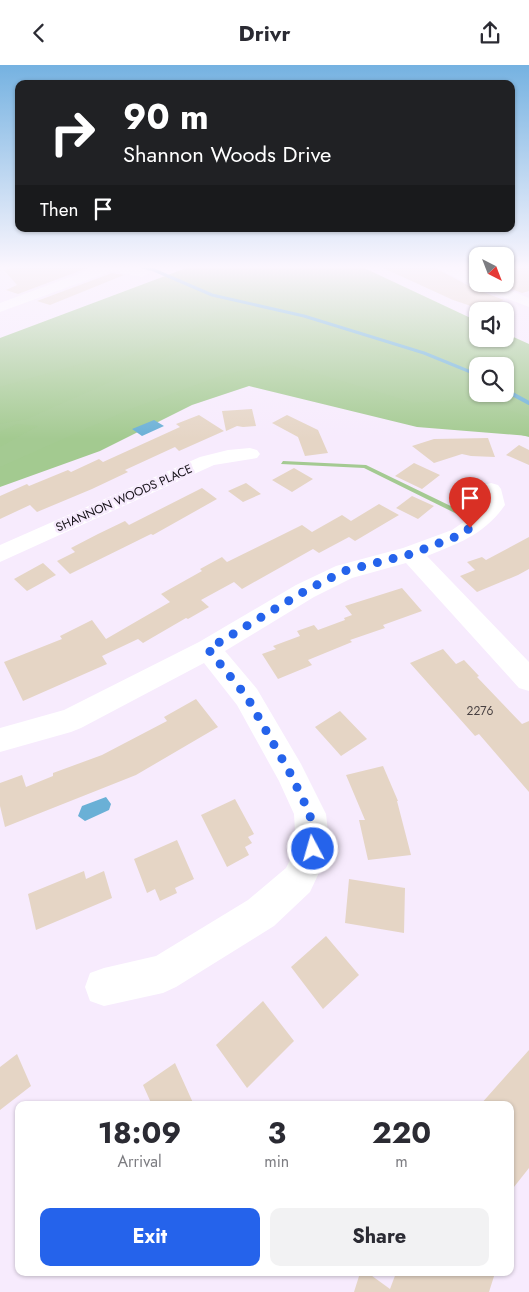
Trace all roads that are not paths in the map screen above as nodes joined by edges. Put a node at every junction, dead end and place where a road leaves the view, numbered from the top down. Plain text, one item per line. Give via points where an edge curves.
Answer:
1 (250, 454) dead end
2 (490, 489) dead end
3 (0, 554) edge
4 (411, 554) junction
5 (208, 649) junction
6 (529, 680) edge
7 (0, 740) edge
8 (104, 987) dead end

1 - 3 street, SHANNON WOODS PLACE via 228,455 207,461
2 - 4 street via 494,505 479,522 460,535
4 - 5 street via 344,571
4 - 6 street
5 - 7 street via 71,720
5 - 8 street via 247,697 290,773 310,814 313,849 298,880 261,913 163,974

